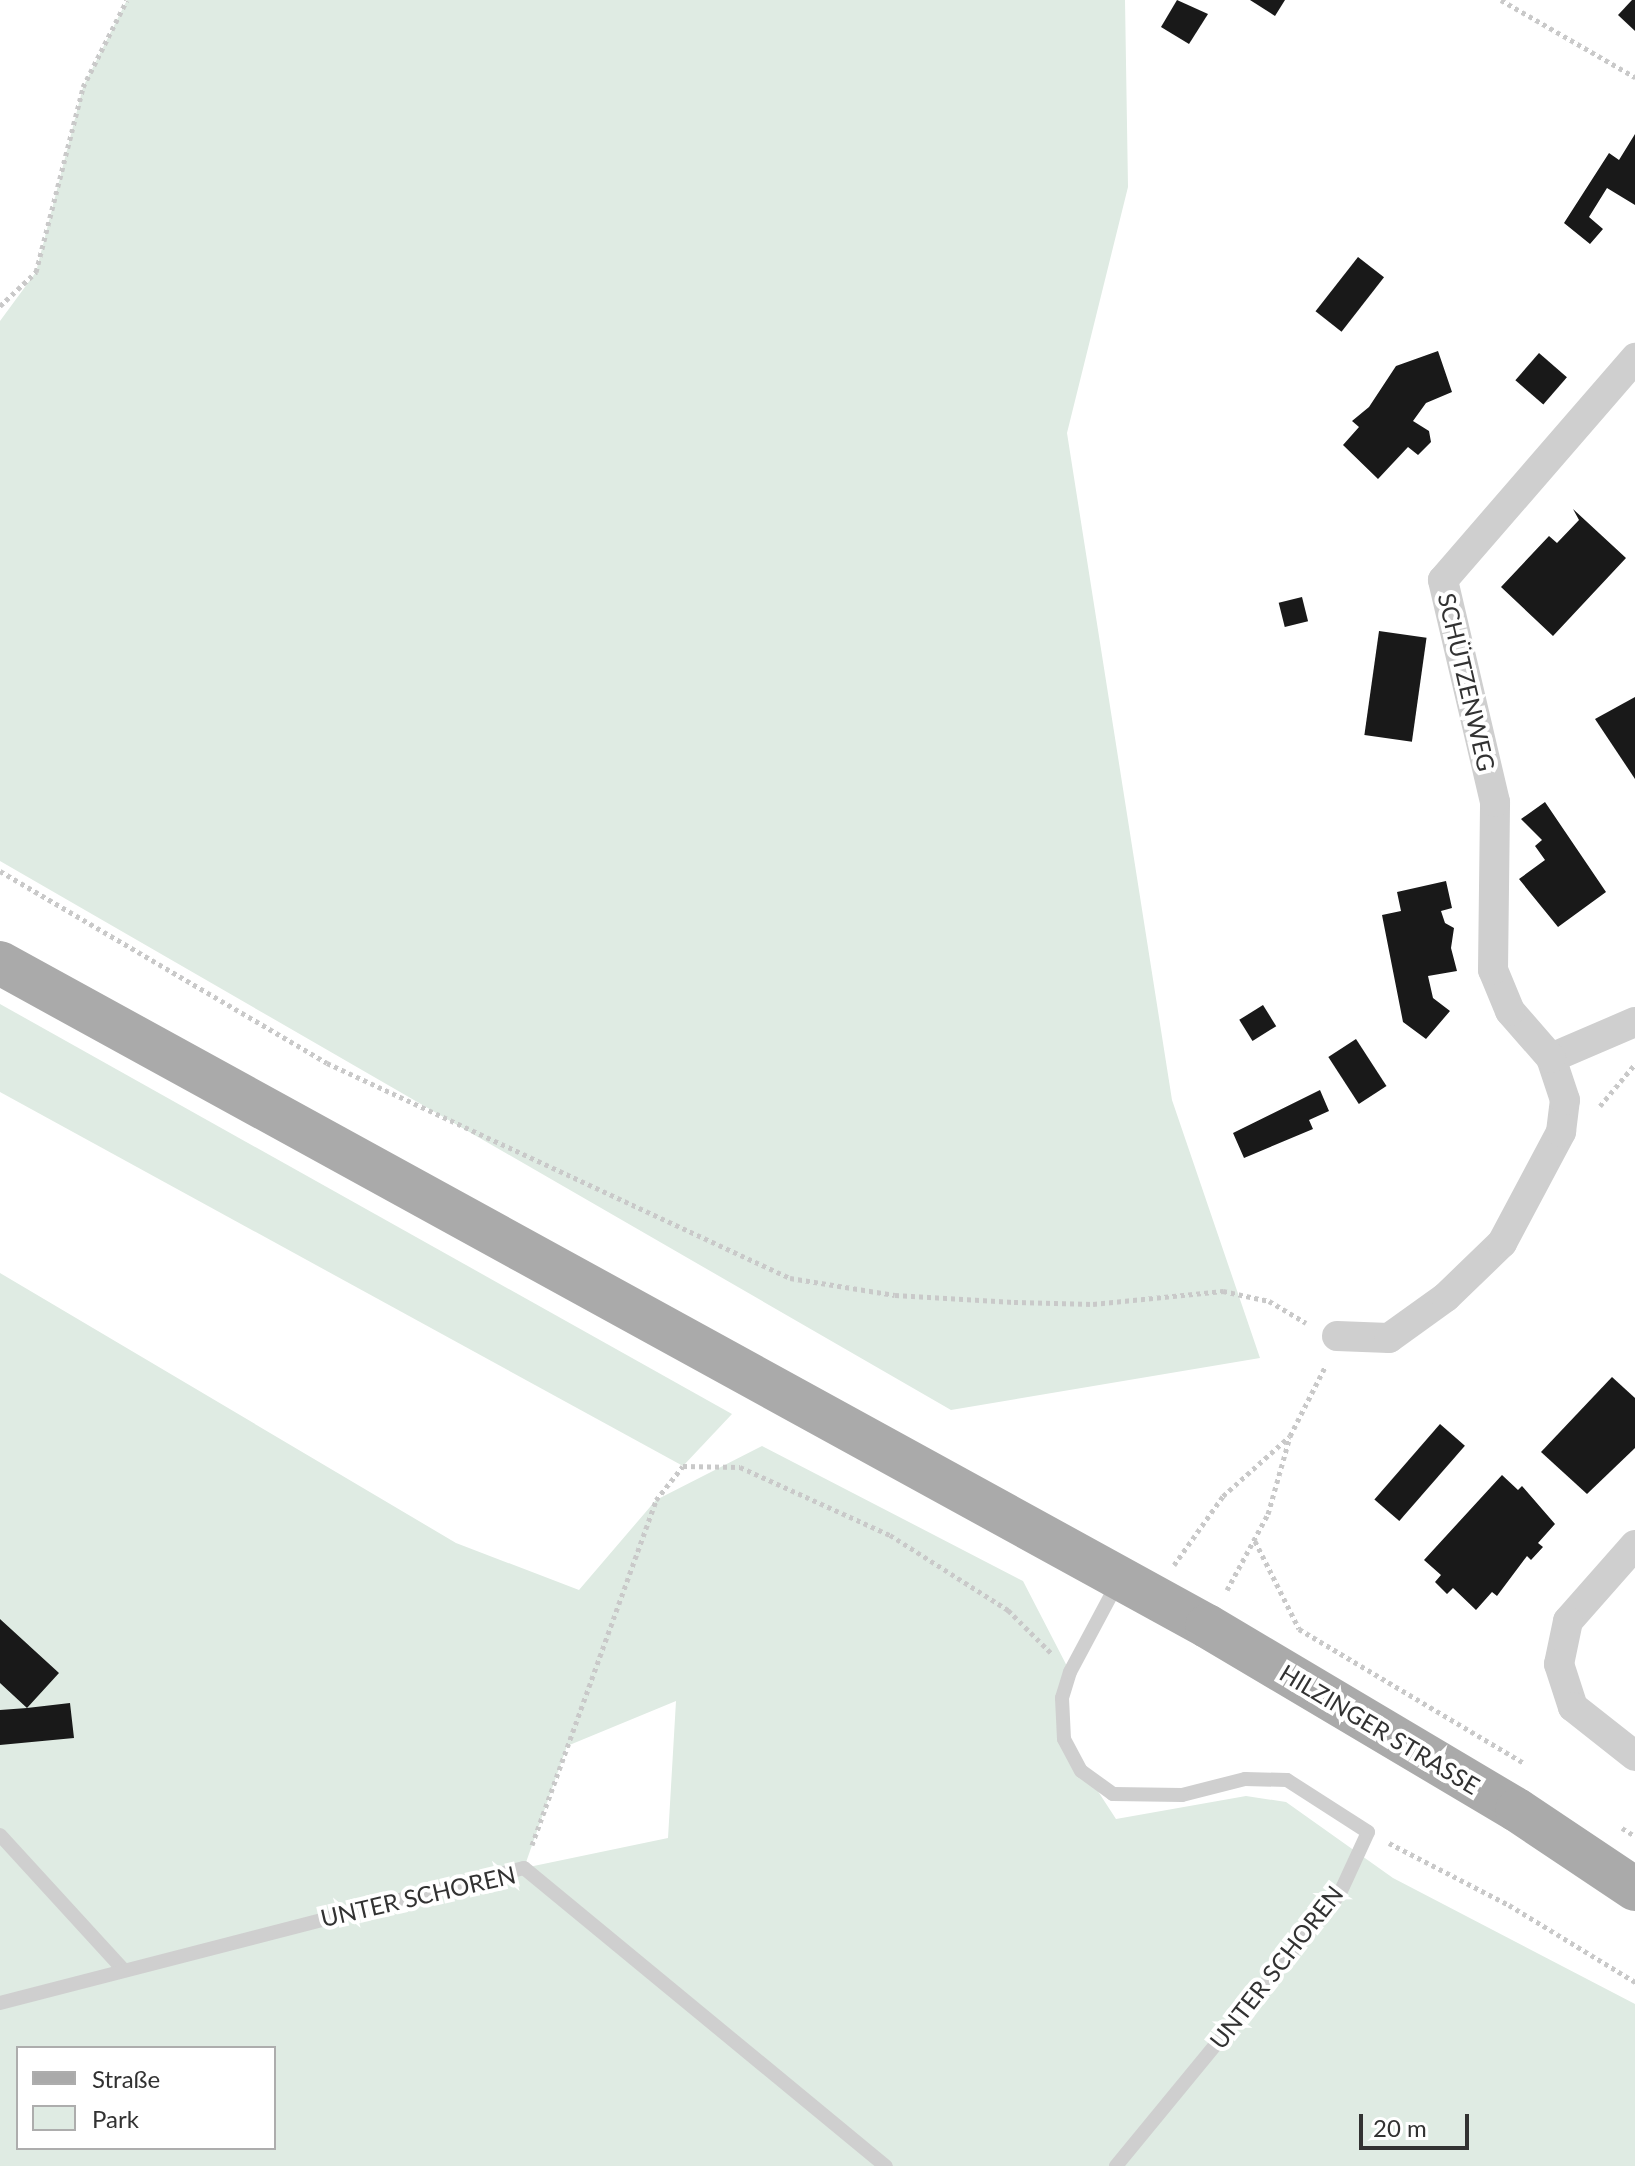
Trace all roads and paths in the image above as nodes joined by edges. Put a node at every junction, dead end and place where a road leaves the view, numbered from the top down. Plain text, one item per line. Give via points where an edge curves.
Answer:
1 (127, 0) edge
2 (1501, 0) edge
3 (1635, 77) edge
4 (0, 306) edge
5 (1635, 358) edge
6 (0, 871) edge
7 (0, 963) edge
8 (1635, 1022) edge
9 (1551, 1058) junction
10 (1337, 1336) junction
11 (1290, 1436) junction
12 (1255, 1541) junction
13 (1635, 1545) edge
14 (1137, 1587) junction
15 (1207, 1626) junction
16 (1070, 1672) junction
17 (1635, 1756) edge
18 (1532, 1768) dead end
19 (1609, 1819) dead end
20 (1368, 1832) junction
21 (0, 1835) edge
22 (1635, 1836) edge
23 (524, 1868) junction
24 (1635, 1889) edge
25 (122, 1968) junction
26 (1635, 1982) edge
27 (0, 2003) edge
28 (886, 2166) edge
29 (1116, 2166) edge

1 - 4 path via 83,87 36,272
2 - 3 path
5 - 9 street, SCHÜTZENWEG via 1443,580 1495,802 1493,970 1510,1011
6 - 10 path via 327,1063 790,1278 895,1295 1014,1302 1093,1304 1223,1291 1269,1301
7 - 14 main road, HILZINGER STRASSE
8 - 9 street
9 - 10 street via 1565,1100 1561,1132 1502,1243 1446,1297 1389,1338
10 - 11 path
11 - 12 path via 1280,1485
11 - 14 path via 1223,1496
12 - 15 path
12 - 18 path via 1299,1629
13 - 17 street via 1568,1621 1559,1664 1573,1707
14 - 15 main road, HILZINGER STRASSE
14 - 16 lane
15 - 24 main road, HILZINGER STRASSE via 1517,1810
16 - 20 lane via 1062,1698 1064,1739 1081,1771 1113,1794 1182,1795 1245,1779 1287,1780
16 - 23 path via 1008,1610 890,1535 740,1467 683,1466 656,1500
19 - 22 path
20 - 26 path via 1509,1905
20 - 29 lane, UNTER SCHOREN via 1340,1893
21 - 25 lane
23 - 25 lane, UNTER SCHOREN
23 - 28 lane, UNTER SCHOREN
25 - 27 lane, UNTER SCHOREN

